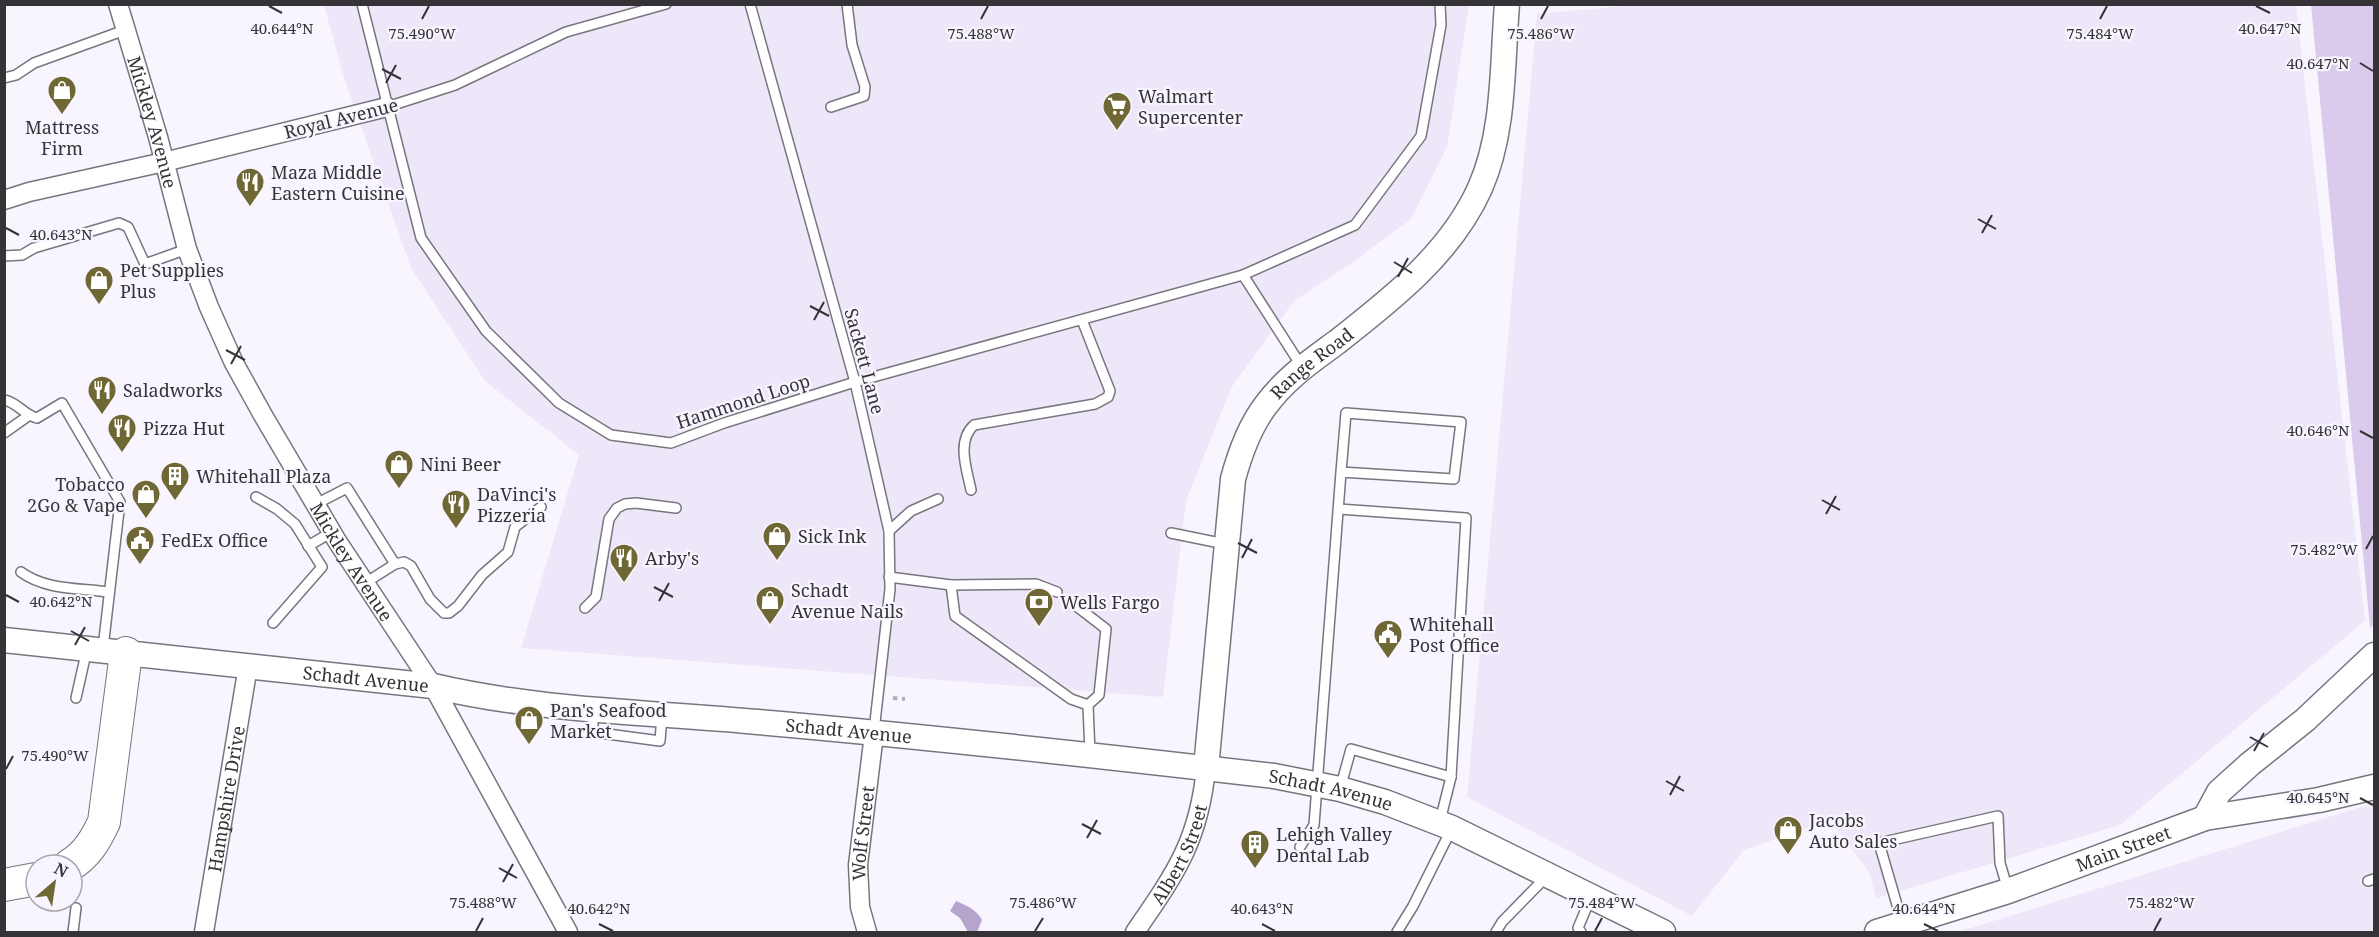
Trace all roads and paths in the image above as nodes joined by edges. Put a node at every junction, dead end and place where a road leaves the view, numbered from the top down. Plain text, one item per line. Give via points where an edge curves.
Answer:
1 (118, 4) edge
2 (362, 4) edge
3 (666, 4) edge
4 (750, 4) edge
5 (847, 4) edge
6 (1440, 4) edge
7 (1507, 4) edge
8 (125, 30) junction
9 (4, 78) edge
10 (387, 106) junction
11 (831, 107) dead end
12 (164, 162) junction
13 (4, 200) edge
14 (187, 249) junction
15 (4, 256) edge
16 (1243, 275) junction
17 (1082, 320) junction
18 (1302, 367) junction
19 (855, 382) junction
20 (4, 400) edge
21 (28, 416) junction
22 (4, 433) edge
23 (1341, 472) junction
24 (971, 490) dead end
25 (256, 497) dead end
26 (938, 499) dead end
27 (316, 504) junction
28 (542, 507) dead end
29 (676, 508) dead end
30 (1339, 509) junction
31 (889, 531) junction
32 (332, 532) junction
33 (1171, 533) dead end
34 (1227, 545) junction
35 (308, 546) junction
36 (395, 564) junction
37 (21, 572) dead end
38 (889, 577) junction
39 (365, 584) junction
40 (951, 585) junction
41 (108, 592) junction
42 (1057, 592) dead end
43 (1075, 605) dead end
44 (585, 608) dead end
45 (273, 623) dead end
46 (4, 640) edge
47 (105, 651) junction
48 (2374, 656) edge
49 (248, 666) junction
50 (433, 686) junction
51 (76, 698) dead end
52 (893, 698) dead end
53 (899, 704) dead end
54 (1088, 705) junction
55 (874, 734) junction
56 (1090, 756) junction
57 (1206, 768) junction
58 (1451, 777) junction
59 (1317, 784) junction
60 (2374, 787) edge
61 (1340, 789) junction
62 (2205, 818) junction
63 (1446, 826) junction
64 (1300, 847) dead end
65 (84, 854) edge
66 (1548, 875) junction
67 (24, 881) edge
68 (4, 885) edge
69 (2008, 891) junction
70 (1591, 897) junction
71 (75, 913) edge
72 (1903, 924) junction
73 (73, 933) edge
74 (204, 933) edge
75 (568, 933) edge
76 (867, 933) edge
77 (1135, 933) edge
78 (1397, 933) edge
79 (1496, 933) edge
80 (1581, 933) edge
81 (1663, 933) edge
82 (1877, 933) edge

1 - 8 street, Mickley Avenue
2 - 10 lane, Hammond Loop
3 - 10 lane, Royal Avenue via 566,32 455,85
4 - 19 lane, Sackett Lane
5 - 11 lane via 864,96
6 - 16 lane, Hammond Loop via 1441,26 1421,135 1408,153 1355,225
7 - 18 main road, Range Road via 1498,123 1492,155 1470,208 1431,261 1375,311
8 - 9 lane
8 - 12 street, Mickley Avenue
10 - 12 street, Royal Avenue
10 - 19 lane, Hammond Loop via 421,238 486,331 559,404 611,435 670,443
12 - 13 street, Royal Avenue
12 - 14 street, Mickley Avenue
14 - 15 lane via 145,264 128,227 118,224 22,255
14 - 27 street, Mickley Avenue via 234,363
16 - 17 lane, Hammond Loop
16 - 18 lane
17 - 19 lane, Hammond Loop
17 - 24 lane via 1110,391 1108,397 1095,404 974,425 963,446
18 - 34 main road, Range Road via 1265,406 1239,455
19 - 31 lane, Sackett Lane
20 - 21 lane
21 - 22 lane
21 - 41 lane via 37,418 62,403 120,502
23 - 23 lane via 1346,413 1461,422 1454,479
23 - 30 lane
25 - 35 lane via 295,524
26 - 31 lane via 911,511
27 - 32 street, Mickley Avenue
27 - 36 lane via 347,488
28 - 36 lane via 515,527 508,552 449,613 444,613 430,598 411,566 404,562
29 - 44 lane via 636,503 617,508 609,519 596,597
30 - 58 lane via 1466,518
30 - 59 lane
31 - 38 lane, Sackett Lane
32 - 35 lane
32 - 39 street, Mickley Avenue
33 - 34 lane
34 - 57 main road, Range Road
35 - 45 lane via 322,567
36 - 39 lane
37 - 41 lane via 46,584
38 - 40 lane
38 - 55 lane, Sackett Lane
39 - 50 street, Mickley Avenue
40 - 42 lane via 1036,584
40 - 54 lane via 955,616 1071,699
41 - 47 lane
43 - 54 lane via 1106,629 1099,695
46 - 47 main road, Schadt Avenue
47 - 49 main road, Schadt Avenue
47 - 51 lane
47 - 65 highway via 104,822
48 - 62 main road via 2219,792
49 - 50 main road, Schadt Avenue
49 - 74 street, Hampshire Drive
50 - 55 main road, Schadt Avenue via 473,695 593,709
50 - 75 street, Mickley Avenue
52 - 53 path via 902,699
54 - 56 lane
55 - 56 main road, Schadt Avenue
55 - 76 street, Wolf Street via 858,865 860,907
56 - 57 main road, Schadt Avenue
57 - 59 main road, Schadt Avenue
57 - 77 street, Albert Street via 1198,820 1188,848
58 - 61 lane via 1351,749
58 - 63 lane
59 - 61 main road, Schadt Avenue
59 - 64 lane via 1314,825
60 - 62 main road, Main Street
61 - 63 main road, Schadt Avenue
62 - 69 main road, Main Street
63 - 66 main road, Schadt Avenue
63 - 78 lane via 1413,906
66 - 70 main road, Schadt Avenue
66 - 79 lane
67 - 68 highway
69 - 72 main road, Main Street
69 - 72 lane via 2000,863 1998,816 1879,843
70 - 80 lane via 1578,928
70 - 81 main road, Schadt Avenue
71 - 73 lane
72 - 82 main road, Main Street

